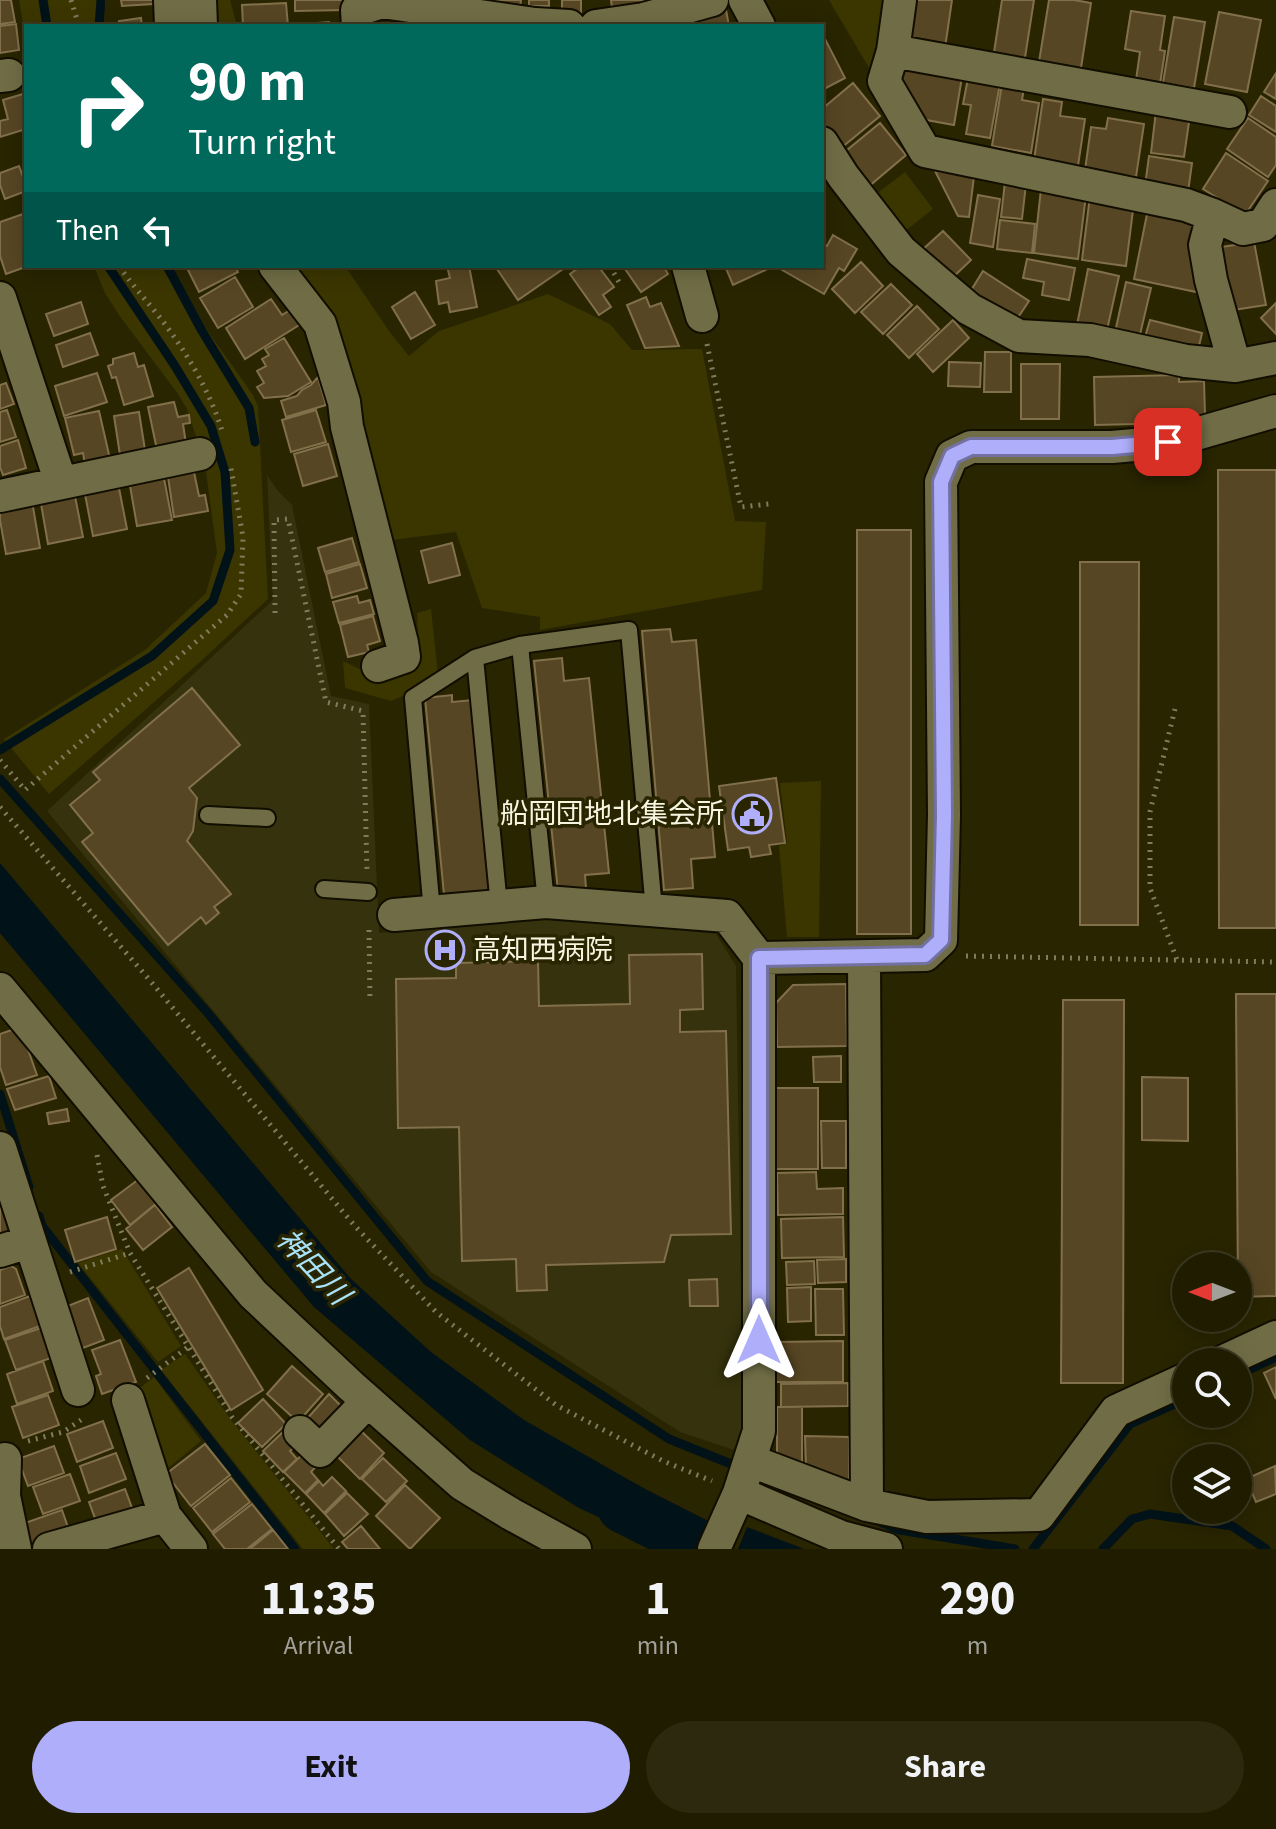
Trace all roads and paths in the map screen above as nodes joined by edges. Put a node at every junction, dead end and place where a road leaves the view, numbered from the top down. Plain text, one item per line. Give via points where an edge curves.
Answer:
1 (71, 0) edge
2 (170, 0) edge
3 (200, 0) edge
4 (712, 0) edge
5 (745, 0) edge
6 (900, 0) edge
7 (453, 6) edge
8 (602, 17) edge
9 (645, 23) edge
10 (78, 24) edge
11 (171, 24) edge
12 (201, 24) edge
13 (358, 24) edge
14 (532, 24) edge
15 (758, 24) edge
16 (893, 51) junction
17 (1230, 112) dead end
18 (824, 146) edge
19 (1276, 205) edge
20 (1213, 215) junction
21 (121, 268) edge
22 (277, 268) edge
23 (611, 268) edge
24 (689, 268) edge
25 (619, 282) dead end
26 (0, 298) edge
27 (702, 316) joint
28 (1276, 358) edge
29 (1235, 366) junction
30 (1276, 411) edge
31 (218, 452) junction
32 (61, 483) junction
33 (0, 496) edge
34 (769, 504) dead end
35 (275, 613) dead end
36 (520, 645) junction
37 (475, 658) junction
38 (378, 666) dead end
39 (1175, 709) dead end
40 (0, 760) edge
41 (0, 807) edge
42 (208, 815) dead end
43 (267, 818) dead end
44 (324, 889) dead end
45 (368, 892) junction
46 (546, 902) junction
47 (499, 906) junction
48 (654, 910) junction
49 (432, 912) junction
50 (394, 915) dead end
51 (941, 940) junction
52 (864, 957) junction
53 (759, 958) junction
54 (1177, 960) junction
55 (1276, 962) edge
56 (0, 989) edge
57 (370, 1001) dead end
58 (112, 1123) junction
59 (0, 1148) edge
60 (15, 1246) edge
61 (130, 1253) junction
62 (71, 1272) dead end
63 (1276, 1337) edge
64 (188, 1347) junction
65 (1252, 1348) edge
66 (151, 1375) dead end
67 (1172, 1385) edge
68 (78, 1390) dead end
69 (128, 1400) dead end
70 (368, 1401) junction
71 (319, 1450) dead end
72 (5, 1459) dead end
73 (751, 1461) junction
74 (736, 1499) junction
75 (867, 1505) junction
76 (165, 1516) junction
77 (98, 1542) edge
78 (15, 1549) edge
79 (49, 1549) edge
80 (191, 1549) edge
81 (339, 1549) edge
82 (575, 1549) edge
83 (714, 1549) edge
84 (886, 1549) edge

1 - 10 path
2 - 11 street
3 - 12 street
4 - 9 street
5 - 15 street
6 - 16 street
7 - 13 street via 382,2 357,10
7 - 14 street
8 - 9 street
16 - 17 street
16 - 20 street via 884,81 925,151
18 - 29 street via 901,251 981,316 1019,336 1090,340
19 - 20 street via 1263,225 1243,229
20 - 29 street via 1205,245
21 - 31 path via 162,320 202,384 219,420
22 - 38 street via 320,324 344,402 404,657
23 - 25 path
24 - 27 street
26 - 32 street
27 - 34 path via 741,507
28 - 29 street
30 - 51 street via 1168,442 971,447 952,456 941,482
31 - 32 street
31 - 40 path via 243,537 241,594 227,615 25,790
32 - 33 street
35 - 45 path via 274,520 288,519 326,702 363,711
36 - 37 lane
36 - 46 lane
36 - 48 lane via 629,630
37 - 47 lane
37 - 49 lane via 413,698
39 - 54 path via 1150,812 1150,888
41 - 74 path via 354,1225 436,1312 556,1405
42 - 43 lane
44 - 45 lane
45 - 57 path
46 - 47 street
46 - 48 street
47 - 49 street
48 - 53 street via 727,916
49 - 50 street
51 - 52 street via 925,955
51 - 54 path via 952,956
52 - 53 street
52 - 75 street
53 - 73 street via 759,1431
54 - 55 path
56 - 58 street
58 - 61 path via 95,1146 103,1186
58 - 70 street via 253,1294
59 - 60 street
60 - 68 street
61 - 62 path
61 - 64 path
63 - 65 street
64 - 66 path
64 - 81 path via 232,1417
67 - 75 street via 1116,1411 1039,1515 927,1517
69 - 76 street
70 - 71 street
70 - 82 street via 462,1484
72 - 78 street via 4,1496
73 - 74 street
73 - 75 street
74 - 83 street
74 - 84 street
76 - 77 street
76 - 80 street
77 - 79 street

